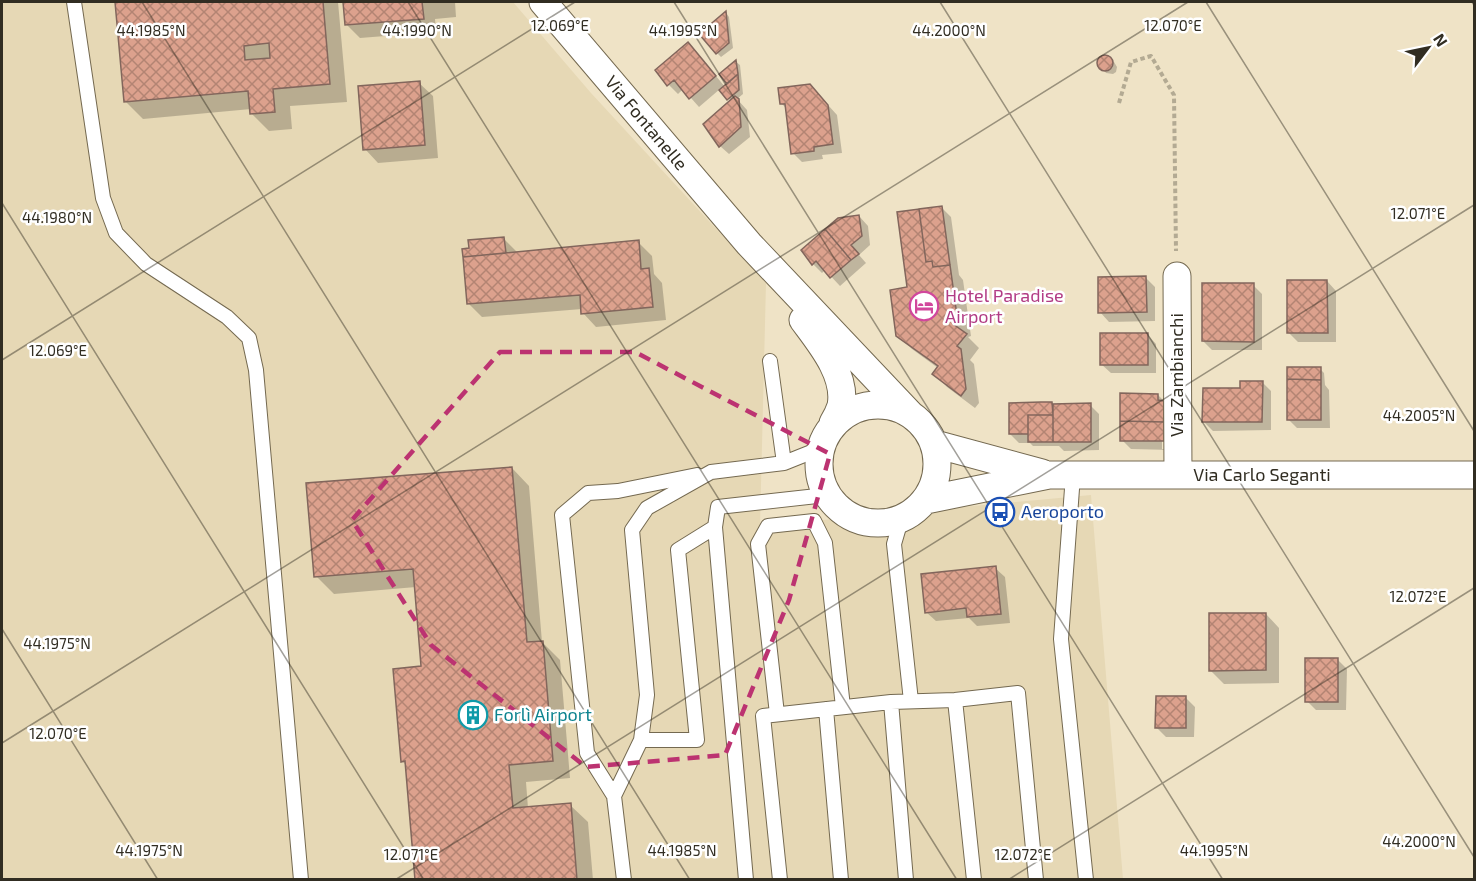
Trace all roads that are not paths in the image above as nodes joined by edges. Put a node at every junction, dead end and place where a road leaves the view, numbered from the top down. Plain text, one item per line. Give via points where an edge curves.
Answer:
1 (74, 2) edge
2 (543, 2) edge
3 (749, 244) junction
4 (1177, 276) road end
5 (770, 361) dead end
6 (911, 415) junction
7 (833, 423) junction
8 (935, 444) junction
9 (819, 449) junction
10 (784, 463) junction
11 (711, 472) junction
12 (1061, 475) junction
13 (1178, 475) junction
14 (1474, 475) edge
15 (826, 495) junction
16 (926, 500) junction
17 (901, 520) junction
18 (715, 527) junction
19 (955, 700) junction
20 (911, 701) junction
21 (891, 702) junction
22 (843, 707) junction
23 (826, 709) junction
24 (777, 714) junction
25 (641, 740) junction
26 (614, 796) junction
27 (301, 879) edge
28 (624, 879) edge
29 (746, 879) edge
30 (780, 879) edge
31 (841, 879) edge
32 (906, 879) edge
33 (974, 879) edge
34 (1036, 879) edge
35 (1086, 879) edge

1 - 27 lane via 103,198 116,233 146,264 227,317 249,339 256,370
2 - 3 street, Via Fontanelle
3 - 6 street, Via Fontanelle
3 - 7 street, Via Fontanelle via 818,341 837,375 841,406
4 - 13 street, Via Zambianchi
5 - 10 lane
6 - 7 street via 873,404 850,411
6 - 8 street
7 - 9 street
8 - 12 street, Via Carlo Seganti
8 - 16 street via 935,482
9 - 10 lane
9 - 15 street via 818,470
10 - 11 lane
11 - 25 lane via 648,508 632,530 647,695
11 - 26 lane via 618,491 588,493 562,516 587,753
12 - 13 street, Via Carlo Seganti
12 - 16 street, Via Carlo Seganti
12 - 35 lane via 1061,639
13 - 14 street, Via Carlo Seganti
15 - 17 street via 840,511 860,522
15 - 18 lane via 718,507
16 - 17 street
17 - 20 lane via 894,544
18 - 25 lane via 678,550 697,740
18 - 29 lane
19 - 20 lane
19 - 33 lane
19 - 34 lane via 1018,693
20 - 21 lane
21 - 22 lane
21 - 32 lane
22 - 23 lane
22 - 24 lane via 825,543 814,521 768,526 758,544
23 - 24 lane
23 - 31 lane
24 - 30 lane via 763,716
25 - 26 lane
26 - 28 lane

